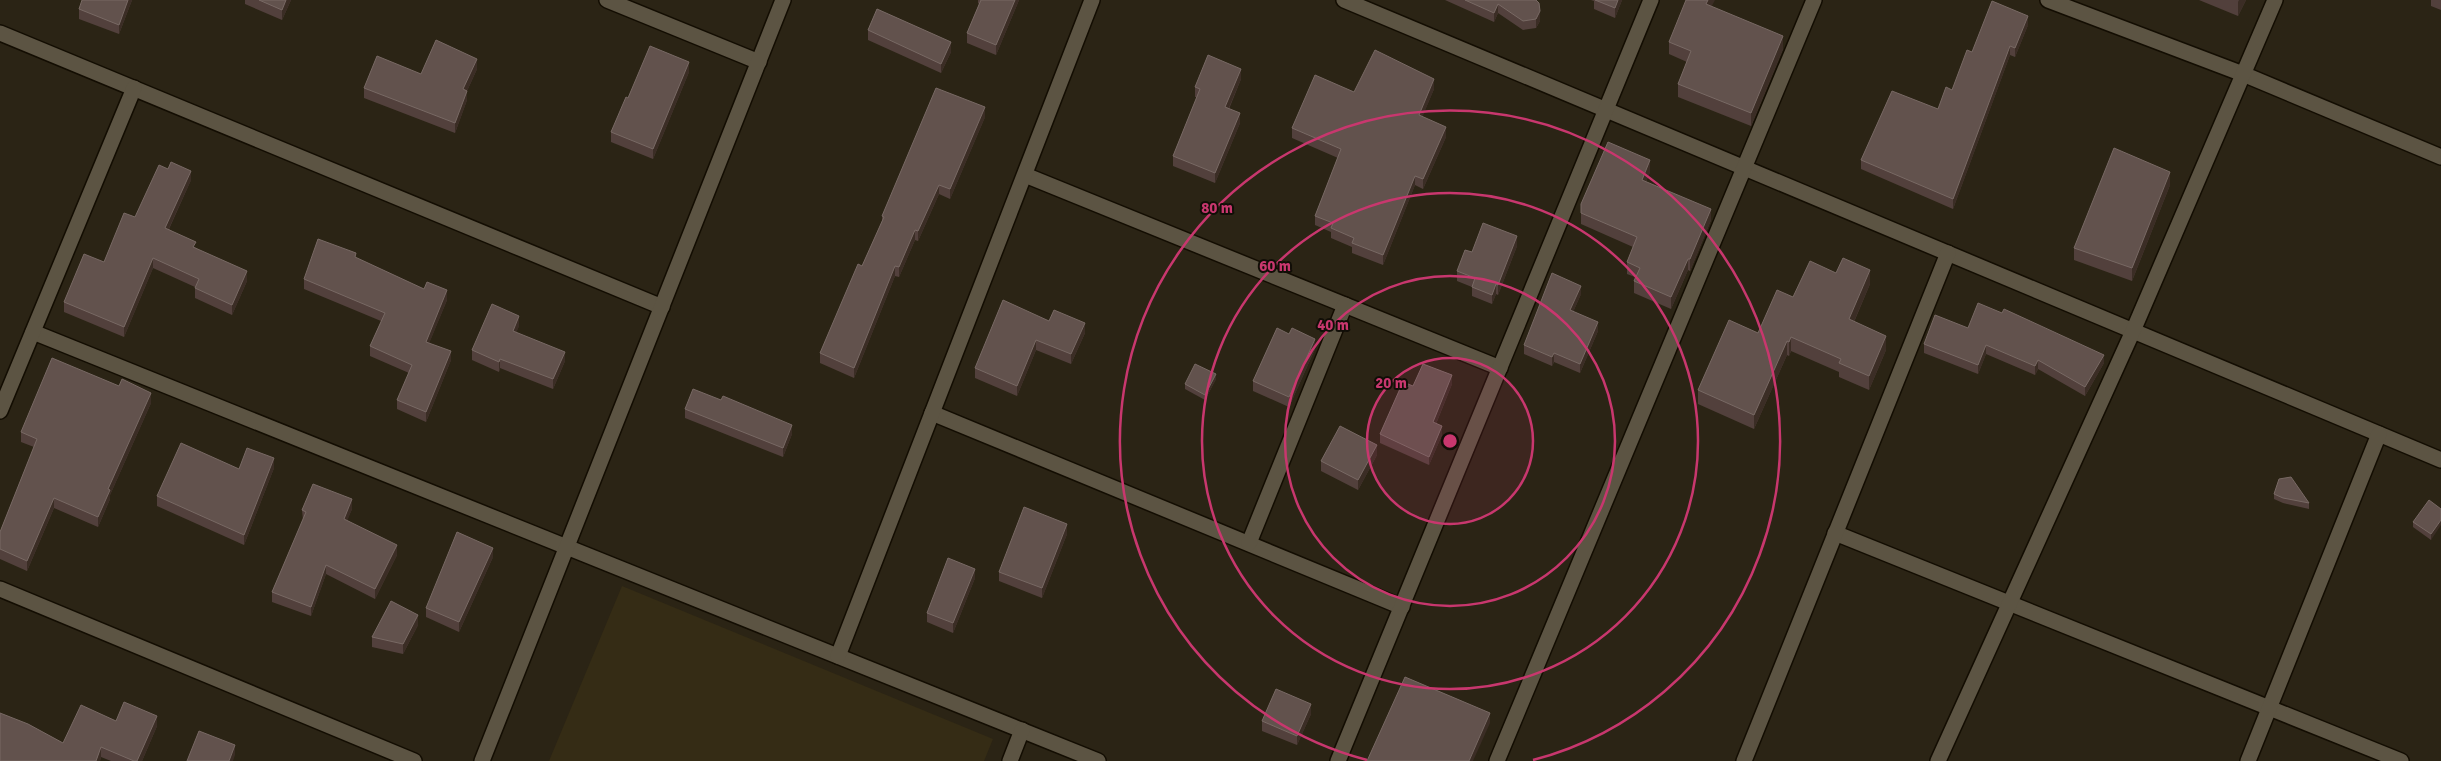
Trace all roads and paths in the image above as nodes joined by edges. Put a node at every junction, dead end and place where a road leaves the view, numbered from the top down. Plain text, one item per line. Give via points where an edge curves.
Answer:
1 (607, 0) edge
2 (783, 0) edge
3 (1092, 0) edge
4 (1344, 0) edge
5 (1651, 0) edge
6 (1814, 0) edge
7 (2048, 0) edge
8 (2275, 0) edge
9 (0, 33) edge
10 (759, 62) junction
11 (2243, 74) junction
12 (134, 88) junction
13 (1606, 110) junction
14 (2441, 157) edge
15 (1744, 168) junction
16 (1025, 175) junction
17 (1948, 253) junction
18 (1345, 305) junction
19 (662, 307) junction
20 (2132, 331) junction
21 (33, 332) junction
22 (1500, 368) junction
23 (0, 411) edge
24 (932, 413) junction
25 (2379, 434) junction
26 (2441, 460) edge
27 (1835, 533) junction
28 (1249, 543) junction
29 (567, 547) junction
30 (0, 590) edge
31 (2009, 603) junction
32 (1402, 606) junction
33 (838, 656) junction
34 (2269, 708) junction
35 (1022, 730) junction
36 (414, 761) edge
37 (482, 761) edge
38 (1010, 761) edge
39 (1098, 761) edge
40 (1338, 761) edge
41 (1497, 761) edge
42 (1744, 761) edge
43 (1938, 761) edge
44 (2248, 761) edge
45 (2401, 761) edge

1 - 10 street
2 - 10 street
3 - 16 street
4 - 13 street
5 - 13 street
6 - 15 street
7 - 11 street
8 - 11 street
9 - 12 street
10 - 19 street
11 - 14 street
11 - 20 street
12 - 19 street
12 - 21 street
13 - 15 street
13 - 22 street
15 - 17 street
15 - 41 street
16 - 18 street
16 - 24 street
17 - 20 street
17 - 27 street
18 - 22 street
18 - 28 street
19 - 29 street
20 - 25 street
20 - 31 street
21 - 23 street
21 - 29 street
22 - 32 street
24 - 28 street
24 - 33 street
25 - 26 street
25 - 34 street
27 - 31 street
27 - 42 street
28 - 32 street
29 - 33 street
29 - 37 street
30 - 36 street
31 - 34 street
31 - 43 street
32 - 40 street
33 - 35 street
34 - 44 street
34 - 45 street
35 - 38 street
35 - 39 street

